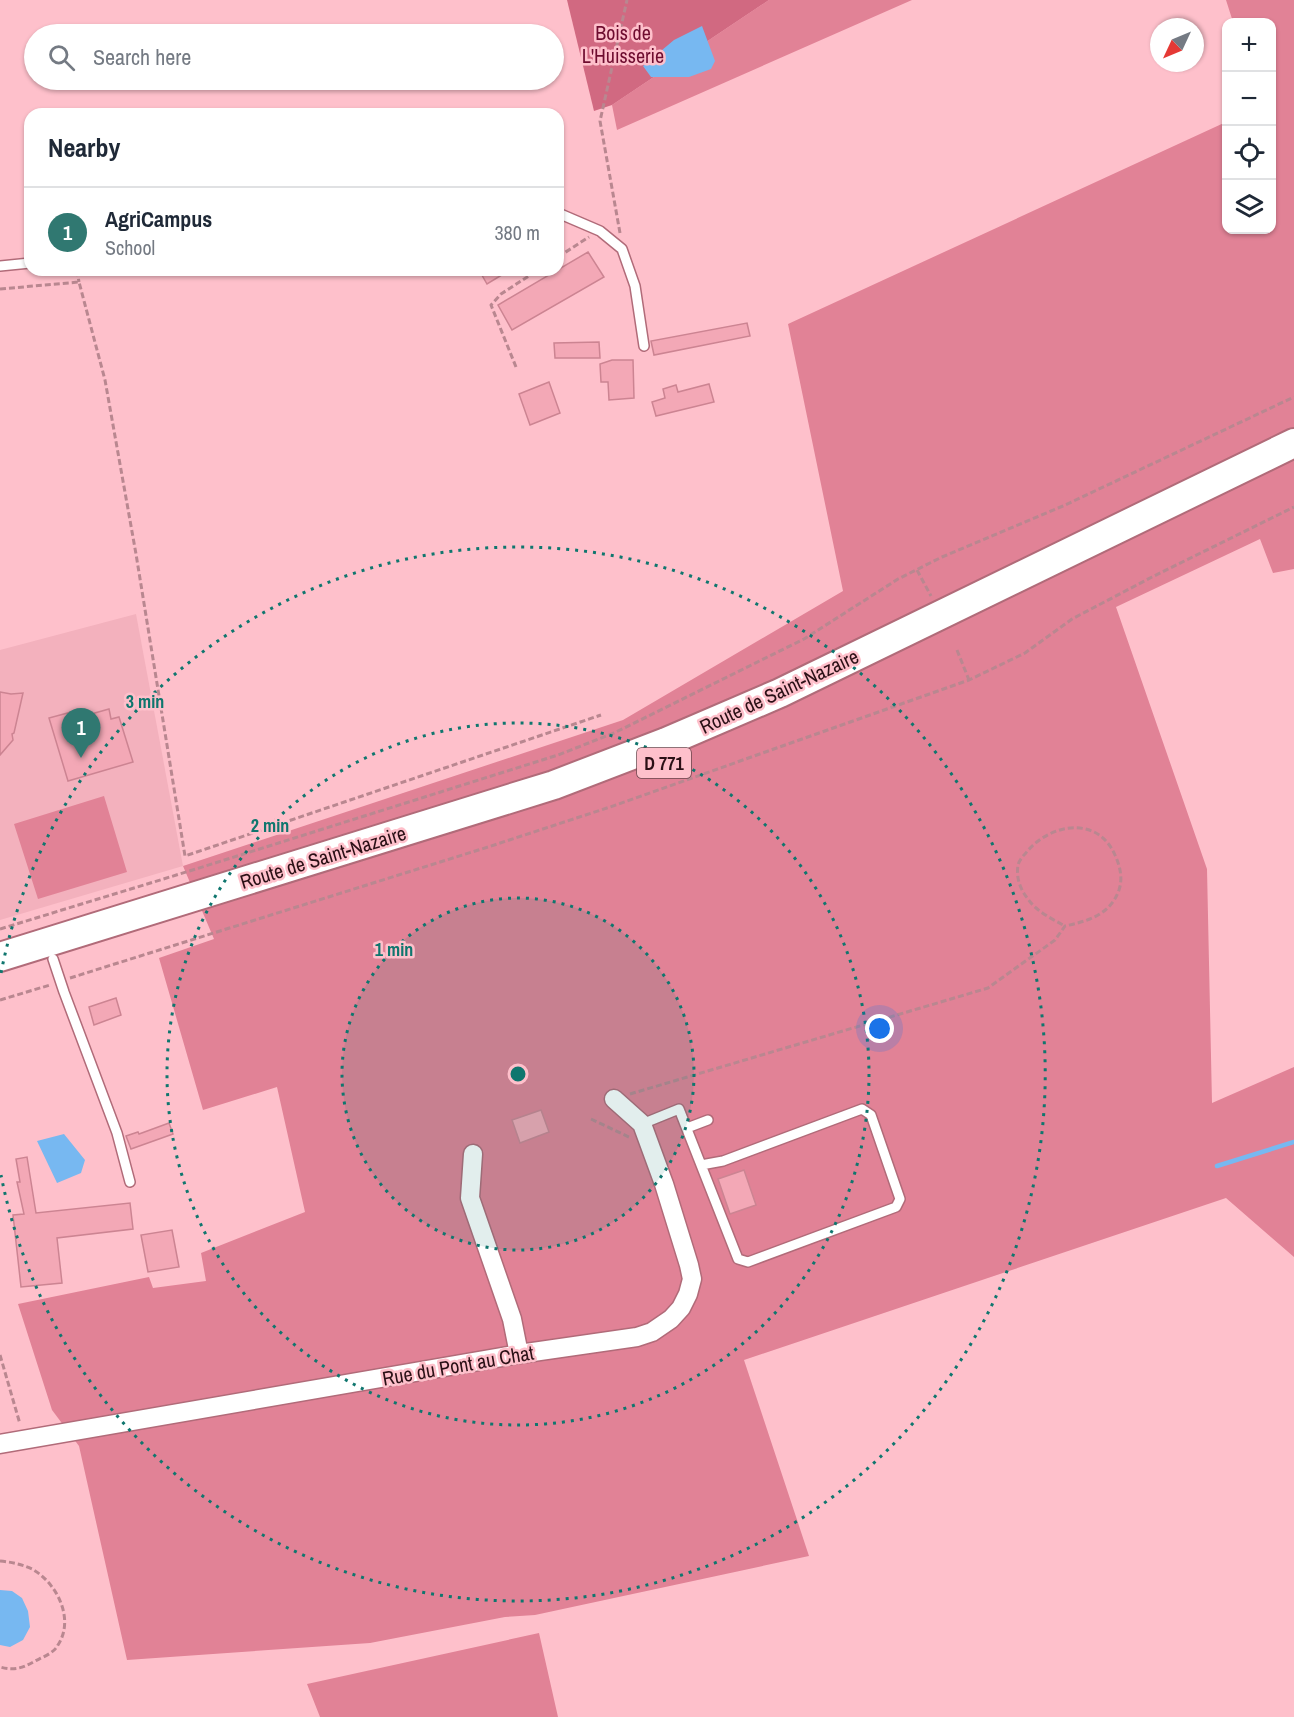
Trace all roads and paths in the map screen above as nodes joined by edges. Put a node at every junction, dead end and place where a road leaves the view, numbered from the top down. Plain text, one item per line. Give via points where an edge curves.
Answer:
1 (627, 0) edge
2 (564, 216) edge
3 (600, 231) junction
4 (622, 249) junction
5 (564, 253) edge
6 (24, 264) edge
7 (0, 266) edge
8 (78, 276) edge
9 (529, 276) edge
10 (79, 282) junction
11 (0, 289) edge
12 (644, 346) dead end
13 (516, 367) dead end
14 (1294, 397) edge
15 (1294, 443) edge
16 (1294, 462) edge
17 (1294, 507) edge
18 (917, 570) junction
19 (931, 596) dead end
20 (957, 650) dead end
21 (969, 680) junction
22 (601, 715) dead end
23 (1065, 926) junction
24 (0, 929) edge
25 (0, 957) edge
26 (57, 970) junction
27 (0, 975) edge
28 (0, 1000) edge
29 (614, 1100) joint
30 (591, 1119) dead end
31 (708, 1120) dead end
32 (687, 1128) junction
33 (638, 1132) junction
34 (473, 1154) dead end
35 (701, 1165) junction
36 (130, 1182) dead end
37 (519, 1354) junction
38 (0, 1355) edge
39 (24, 1441) junction
40 (0, 1444) edge
41 (0, 1561) edge
42 (0, 1667) edge

1 - 4 path via 600,121
2 - 3 lane
3 - 4 lane
3 - 5 path
4 - 12 lane via 635,286
6 - 7 lane
8 - 10 path
9 - 13 path via 491,305
10 - 11 path
10 - 22 path via 105,380 185,856
14 - 18 path
15 - 25 main road, Route de Saint-Nazaire via 780,693 666,742 544,788
16 - 26 main road, Route de Saint-Nazaire / D 771 via 821,694 670,760 423,844 198,911
17 - 21 path via 1072,619 1025,653
18 - 19 path
18 - 24 path via 804,639 605,737 546,759
20 - 21 path
21 - 26 path via 489,847
23 - 23 path via 1098,915 1112,905 1120,888 1121,870 1113,851 1088,828 1055,832 1033,844 1018,863 1018,882 1029,901
23 - 29 path via 1055,940 988,988
26 - 27 main road, Route de Saint-Nazaire / D 771
26 - 28 path
26 - 36 lane via 117,1133
29 - 33 street, Rue du Pont au Chat
30 - 33 path
31 - 32 lane
32 - 33 lane via 679,1109
32 - 35 lane
33 - 37 street, Rue du Pont au Chat via 664,1184 689,1265 692,1279 681,1308 663,1325 638,1337
34 - 37 street via 470,1198 512,1319
35 - 35 lane via 738,1259 748,1262 896,1207 900,1199 871,1115 862,1109 723,1161
37 - 39 street, Rue du Pont au Chat
38 - 39 path
39 - 40 street, Rue du Pont au Chat
41 - 42 path via 33,1570 50,1584 65,1614 58,1647 24,1667

